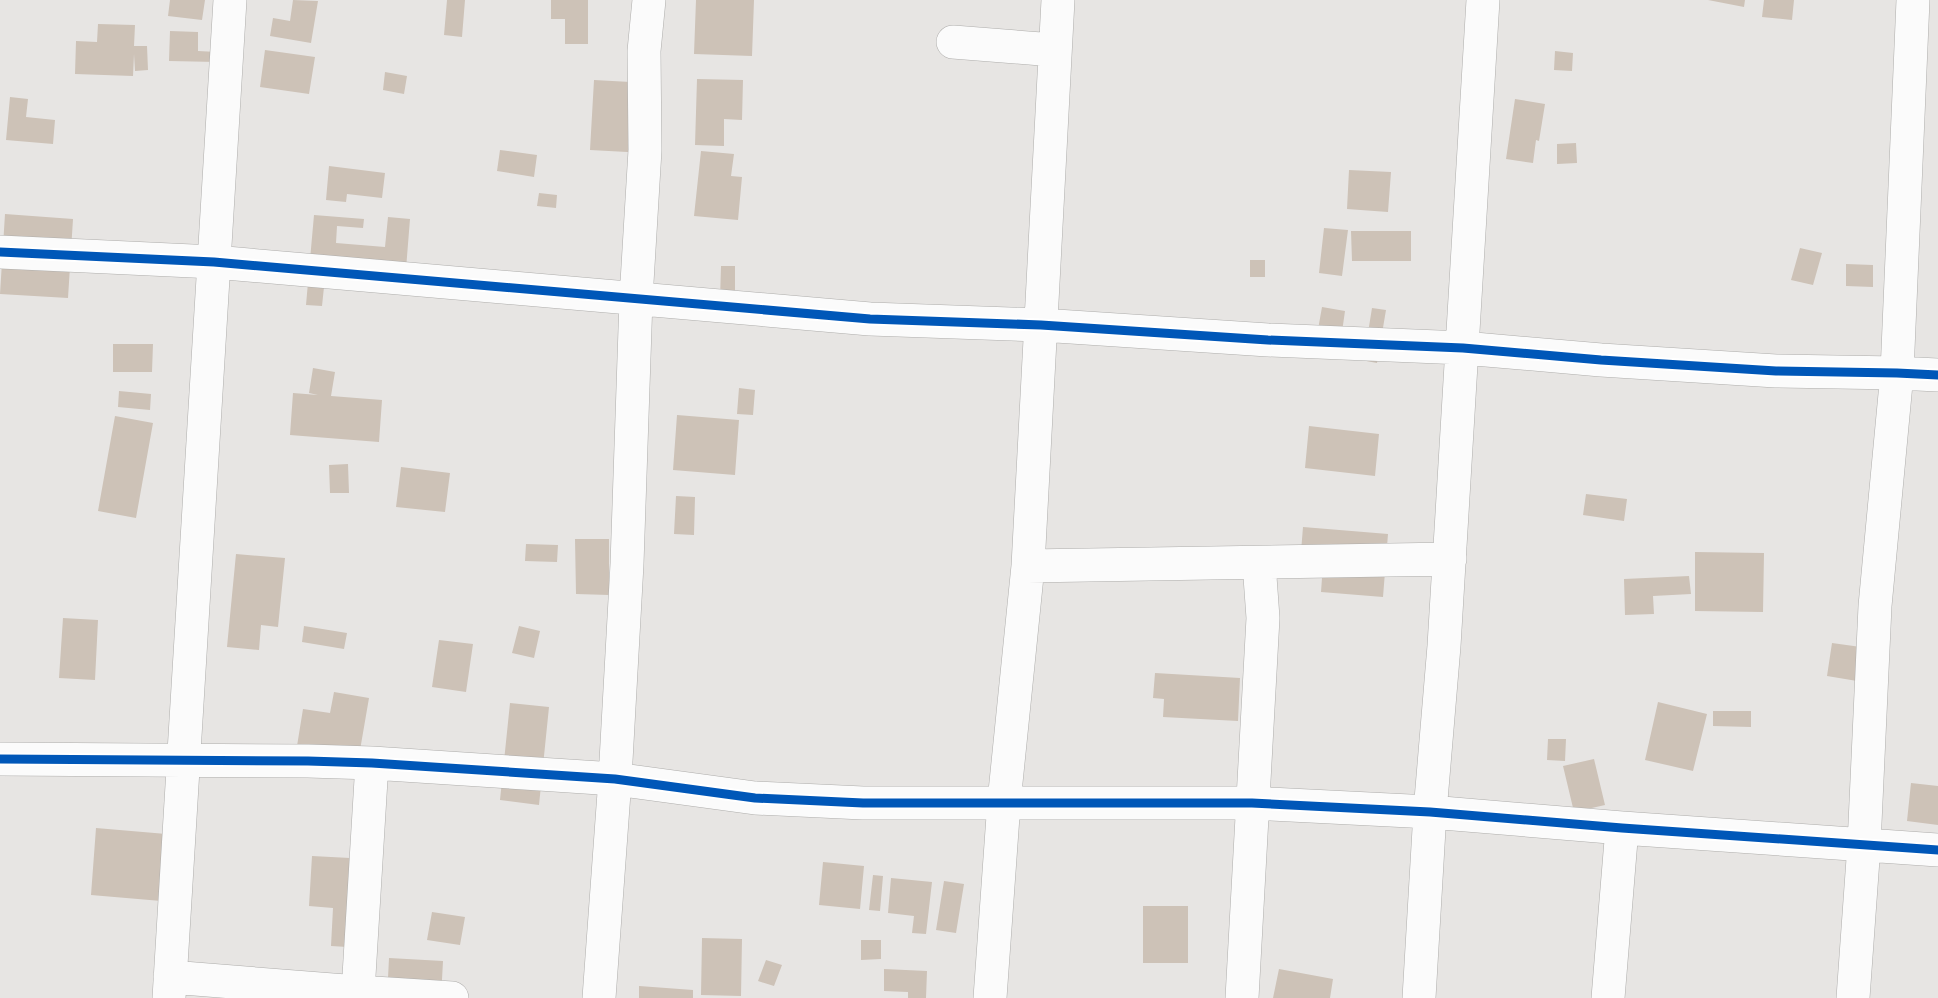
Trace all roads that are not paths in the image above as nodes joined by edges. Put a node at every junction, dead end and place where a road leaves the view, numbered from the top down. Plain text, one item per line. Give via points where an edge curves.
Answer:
1 (230, 0) edge
2 (649, 0) edge
3 (1058, 0) edge
4 (1483, 0) edge
5 (1913, 0) edge
6 (954, 42) dead end
7 (1054, 50) junction
8 (0, 252) edge
9 (214, 262) junction
10 (636, 299) junction
11 (1041, 325) junction
12 (1463, 348) junction
13 (1897, 373) junction
14 (1938, 375) edge
15 (1450, 559) junction
16 (1259, 563) junction
17 (1028, 566) junction
18 (0, 759) edge
19 (184, 761) junction
20 (372, 764) junction
21 (615, 779) junction
22 (1004, 802) junction
23 (1252, 803) junction
24 (1430, 812) junction
25 (1622, 828) junction
26 (1864, 845) junction
27 (1938, 850) edge
28 (170, 987) edge
29 (358, 992) junction
30 (452, 998) edge
31 (599, 998) edge
32 (990, 998) edge
33 (1242, 998) edge
34 (1419, 998) edge
35 (1608, 998) edge
36 (1853, 998) edge

1 - 9 street
2 - 10 street
3 - 7 street
4 - 12 street
5 - 13 street
6 - 7 street
7 - 11 street
8 - 9 street
9 - 10 street
9 - 19 street
10 - 11 street via 870,319
10 - 21 street
11 - 12 street
11 - 17 street
12 - 13 street via 1776,371
12 - 15 street
13 - 14 street
13 - 26 street via 1875,606
15 - 16 street
15 - 24 street
16 - 17 street
16 - 23 street via 1263,618
17 - 22 street
18 - 19 street
19 - 20 street
19 - 28 street
20 - 21 street
20 - 29 street
21 - 22 street via 754,798 863,803
21 - 31 street
22 - 23 street
22 - 32 street
23 - 24 street
23 - 33 street
24 - 25 street
24 - 34 street
25 - 26 street
25 - 35 street
26 - 27 street
26 - 36 street
28 - 29 street
29 - 30 street

